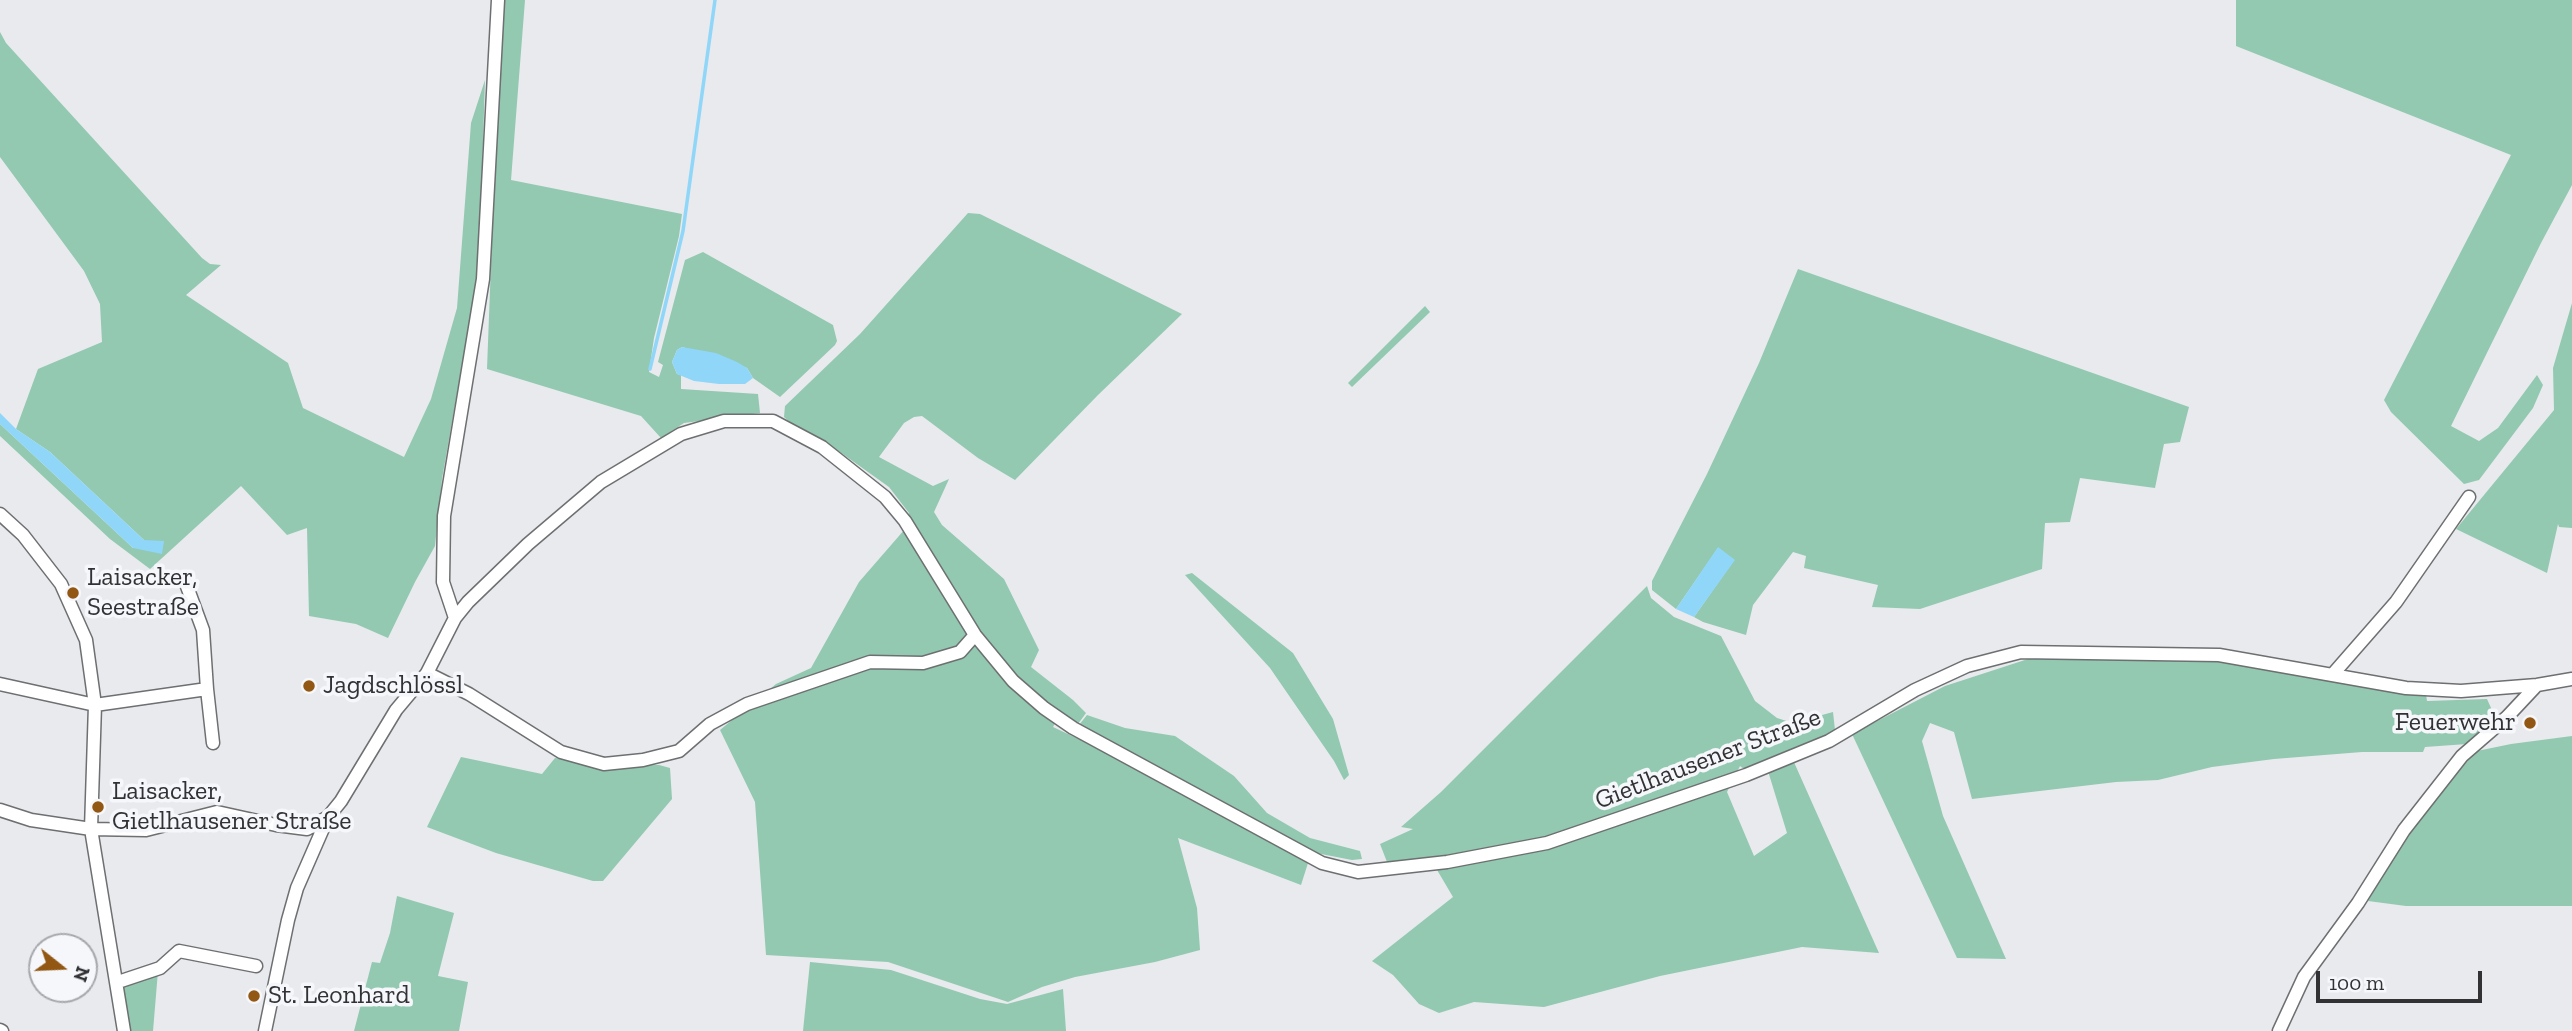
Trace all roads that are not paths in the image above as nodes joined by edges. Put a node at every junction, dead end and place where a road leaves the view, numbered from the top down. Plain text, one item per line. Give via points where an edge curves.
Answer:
1 (498, 0) edge
2 (2469, 497) dead end
3 (0, 514) edge
4 (185, 581) dead end
5 (455, 618) junction
6 (975, 635) junction
7 (427, 673) junction
8 (2333, 674) junction
9 (2572, 679) edge
10 (0, 684) edge
11 (2537, 685) junction
12 (207, 689) junction
13 (95, 705) junction
14 (213, 743) dead end
15 (0, 810) edge
16 (328, 817) junction
17 (91, 829) junction
18 (256, 966) dead end
19 (118, 982) junction
20 (124, 1031) edge
21 (265, 1031) edge
22 (2279, 1031) edge

1 - 5 street via 483,279 444,516 443,582
2 - 8 street via 2396,603
3 - 13 street via 23,535 61,584 86,640
4 - 12 street via 203,630
5 - 6 street, Gietlhausener Straße via 528,544 606,479 681,434 724,421 773,421 821,447 885,498 905,521
5 - 7 street, Gietlhausener Straße
6 - 7 street via 960,652 922,663 870,662 747,704 710,724 679,751 604,764 561,752
6 - 8 street, Gietlhausener Straße via 1013,681 1073,728 1322,863 1358,872 1447,862 1547,843 1746,775 1829,741 1915,690 1967,666 2021,652 2219,655
7 - 16 street, Gietlhausener Straße via 396,710
8 - 11 street, Gietlhausener Straße via 2406,688 2461,691
9 - 11 street, Gietlhausener Straße
10 - 13 street
11 - 22 street via 2462,756 2404,830 2304,977
12 - 13 street
12 - 14 street
13 - 17 street
15 - 17 street
16 - 17 street via 307,829 217,812 146,830
16 - 21 street, Gietlhausener Straße via 297,888
17 - 19 street
18 - 19 street via 179,951 160,968
19 - 20 street

